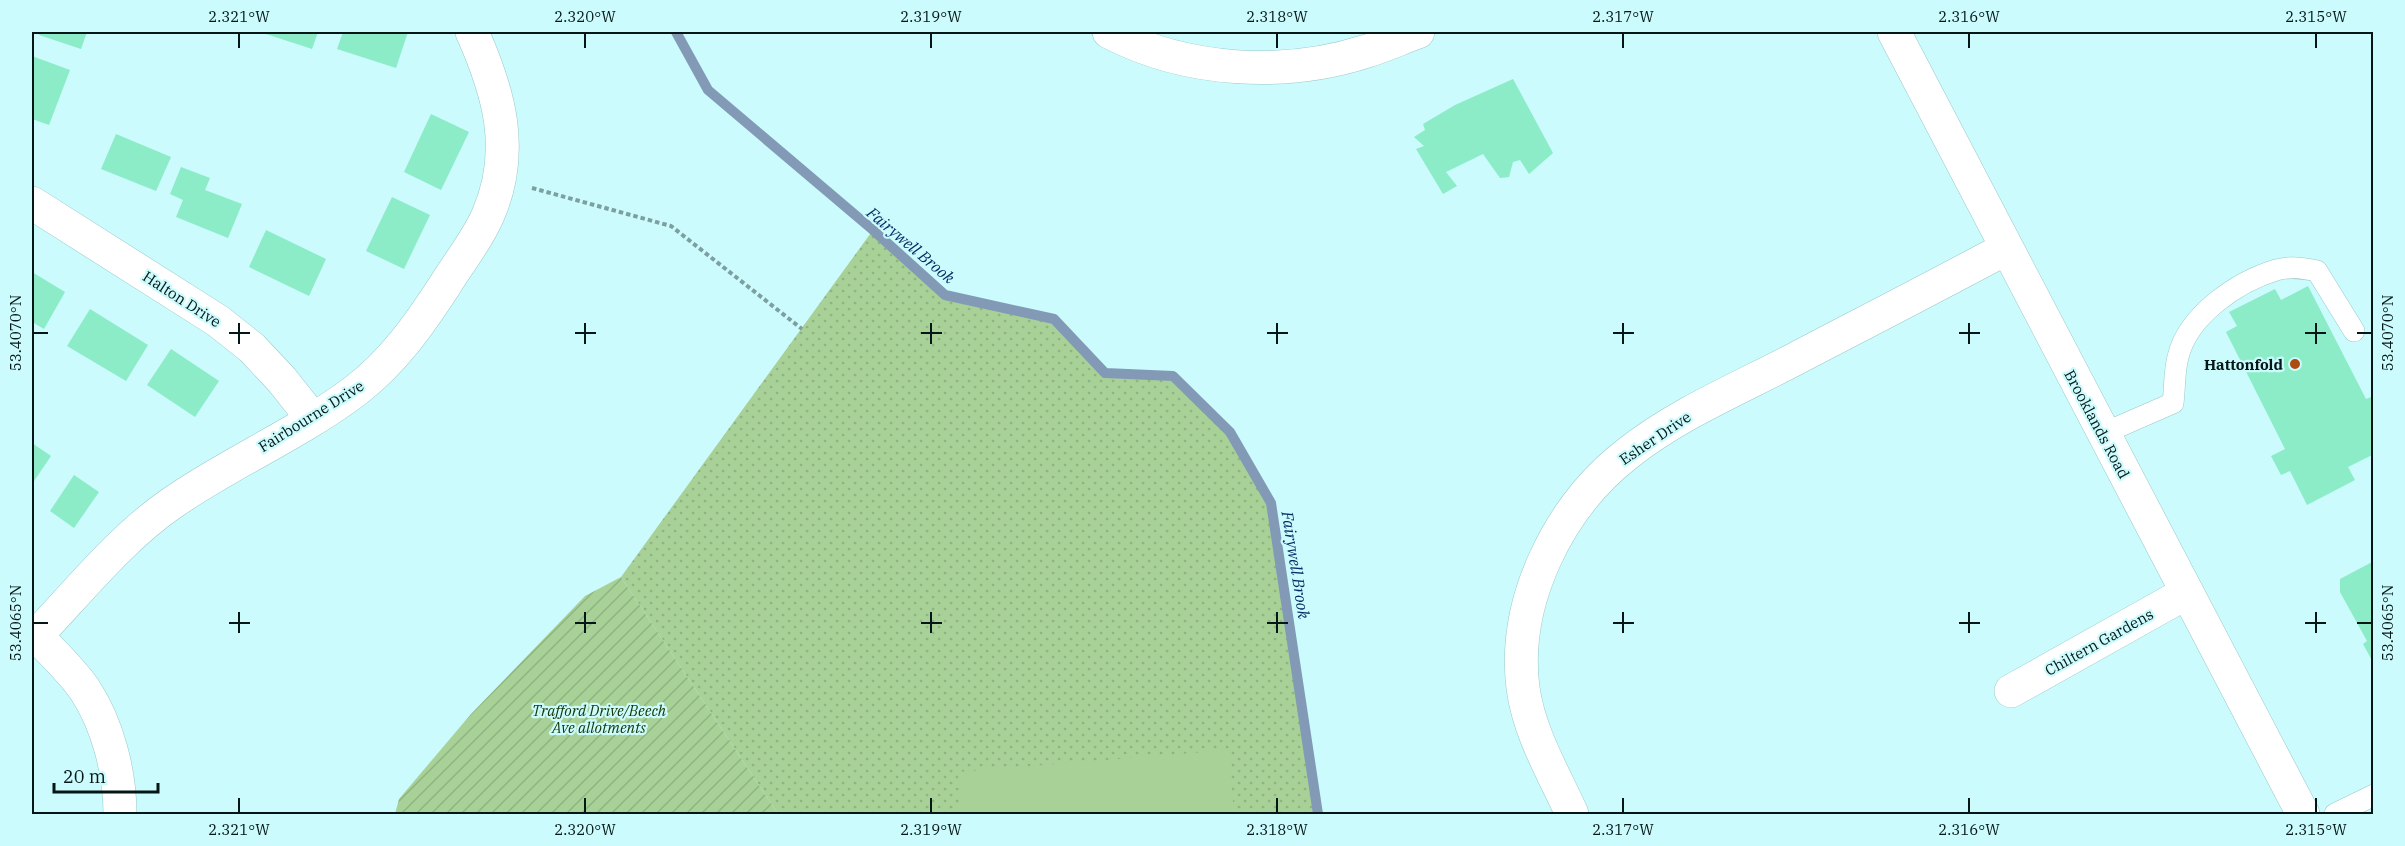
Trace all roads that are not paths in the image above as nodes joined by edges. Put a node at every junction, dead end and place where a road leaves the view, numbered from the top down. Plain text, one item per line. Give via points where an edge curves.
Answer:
1 (472, 32) edge
2 (1109, 32) edge
3 (1418, 32) edge
4 (1893, 32) edge
5 (32, 203) edge
6 (2005, 249) junction
7 (2354, 331) dead end
8 (312, 418) junction
9 (2102, 434) junction
10 (2186, 593) junction
11 (37, 645) edge
12 (2011, 691) dead end
13 (2373, 795) edge
14 (120, 814) edge
15 (1572, 814) edge
16 (2303, 814) edge
17 (2335, 814) edge

1 - 8 street, Fairbourne Drive via 491,74 500,108 500,179 488,216 415,331 385,366
2 - 3 street via 1205,65 1288,67 1366,52
4 - 6 street, Brooklands Road
5 - 8 street, Halton Drive via 218,321 252,348
6 - 9 street, Brooklands Road
6 - 15 street, Esher Drive via 1681,419 1627,453 1573,512 1542,565 1523,639 1522,663 1532,722
7 - 9 lane via 2317,271 2298,267 2276,270 2222,296 2204,312 2178,356 2173,403
8 - 11 street, Fairbourne Drive via 170,504 129,539
9 - 10 street, Brooklands Road
10 - 12 street, Chiltern Gardens
10 - 16 street, Brooklands Road
11 - 14 street via 84,689 93,703 108,740
13 - 17 lane

